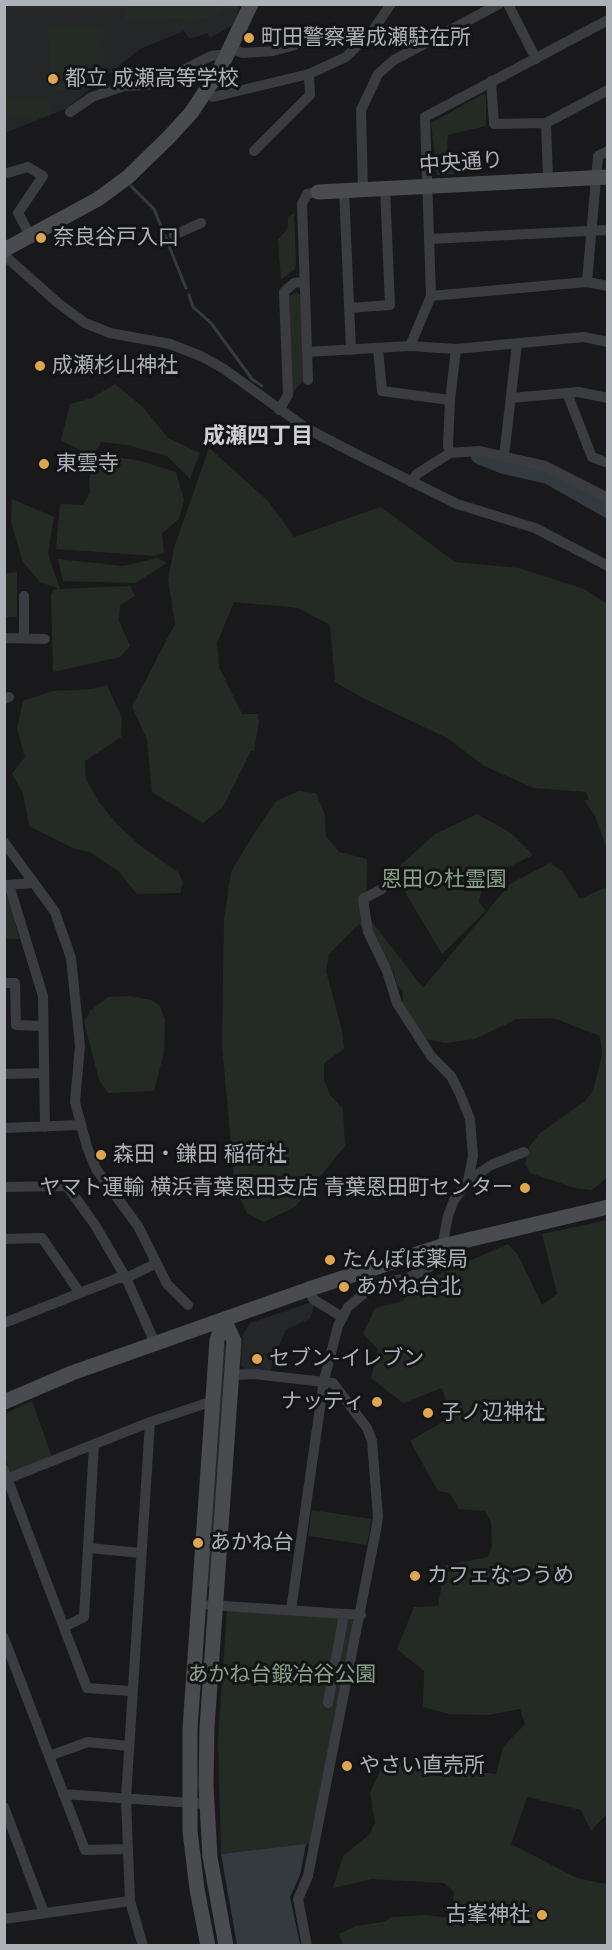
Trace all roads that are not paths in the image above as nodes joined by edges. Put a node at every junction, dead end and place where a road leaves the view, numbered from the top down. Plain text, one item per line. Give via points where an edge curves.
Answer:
1 (251, 4) edge
2 (391, 4) edge
3 (499, 4) edge
4 (508, 4) edge
5 (608, 20) edge
6 (324, 37) dead end
7 (229, 54) junction
8 (536, 59) junction
9 (309, 74) junction
10 (491, 81) junction
11 (608, 90) edge
12 (206, 92) junction
13 (70, 112) dead end
14 (546, 123) junction
15 (254, 151) dead end
16 (608, 151) edge
17 (4, 174) edge
18 (601, 177) edge
19 (548, 178) junction
20 (428, 186) junction
21 (385, 188) junction
22 (363, 189) junction
23 (344, 190) junction
24 (318, 192) joint
25 (201, 223) dead end
26 (591, 229) junction
27 (608, 230) edge
28 (174, 235) dead end
29 (31, 237) junction
30 (430, 238) junction
31 (4, 253) edge
32 (304, 282) junction
33 (587, 282) junction
34 (608, 286) edge
35 (431, 296) junction
36 (349, 308) junction
37 (608, 342) edge
38 (516, 344) junction
39 (410, 346) junction
40 (378, 349) junction
41 (456, 349) junction
42 (351, 350) junction
43 (307, 352) junction
44 (308, 380) dead end
45 (567, 393) junction
46 (512, 398) junction
47 (608, 398) edge
48 (450, 400) junction
49 (279, 410) junction
50 (450, 453) junction
51 (504, 456) junction
52 (608, 463) edge
53 (411, 482) junction
54 (608, 498) edge
55 (608, 566) edge
56 (24, 596) dead end
57 (4, 638) edge
58 (24, 639) junction
59 (45, 639) dead end
60 (4, 842) edge
61 (34, 883) junction
62 (7, 885) edge
63 (382, 889) dead end
64 (4, 983) edge
65 (42, 1026) junction
66 (44, 1073) junction
67 (4, 1074) edge
68 (80, 1125) junction
69 (45, 1126) junction
70 (4, 1128) edge
71 (524, 1152) dead end
72 (468, 1181) junction
73 (4, 1186) edge
74 (608, 1207) edge
75 (4, 1239) edge
76 (442, 1246) junction
77 (155, 1264) junction
78 (126, 1278) junction
79 (309, 1289) junction
80 (80, 1293) junction
81 (188, 1305) dead end
82 (342, 1317) junction
83 (224, 1319) junction
84 (4, 1323) edge
85 (155, 1343) junction
86 (232, 1375) junction
87 (324, 1380) junction
88 (213, 1401) junction
89 (4, 1402) edge
90 (150, 1422) junction
91 (94, 1445) junction
92 (5, 1476) edge
93 (89, 1548) junction
94 (141, 1553) junction
95 (199, 1604) junction
96 (215, 1605) junction
97 (291, 1610) junction
98 (344, 1614) junction
99 (361, 1615) junction
100 (64, 1627) junction
101 (4, 1638) edge
102 (131, 1692) junction
103 (328, 1703) dead end
104 (129, 1746) junction
105 (49, 1756) junction
106 (63, 1794) junction
107 (126, 1798) junction
108 (189, 1803) junction
109 (206, 1804) junction
110 (4, 1807) edge
111 (127, 1849) junction
112 (130, 1901) junction
113 (45, 1913) junction
114 (4, 1919) edge
115 (143, 1946) edge
116 (208, 1946) edge
117 (226, 1946) edge
118 (307, 1946) edge

1 - 7 street
2 - 9 street via 373,30 346,57
3 - 22 street via 394,60 378,74 361,110
4 - 8 street
5 - 8 street
6 - 7 street via 273,51
7 - 12 street
7 - 13 street via 211,56 148,85 124,86 92,97
8 - 10 street
9 - 12 street via 213,97
9 - 15 street via 310,95
10 - 14 street via 494,124
10 - 20 street via 425,117
11 - 14 street
12 - 29 street via 169,137 124,180 81,210
14 - 19 street
16 - 18 street via 598,156
17 - 29 street via 28,167 43,176 18,213
18 - 19 street, 中央通り
18 - 26 street
19 - 20 street, 中央通り
20 - 21 street, 中央通り
20 - 30 street
21 - 22 street, 中央通り
21 - 36 street via 390,305
22 - 23 street, 中央通り
23 - 24 street, 中央通り
23 - 36 street
24 - 32 street via 307,194 302,204
25 - 28 street
26 - 27 street
26 - 30 street
26 - 33 street
29 - 31 street
30 - 35 street
31 - 49 street via 85,323 110,333 170,344 201,356
32 - 43 street
32 - 49 street via 294,283 284,292 288,395
33 - 34 street
33 - 35 street
35 - 39 street
36 - 42 street
37 - 38 street via 584,337
38 - 41 street
38 - 46 street
39 - 40 street
39 - 41 street
40 - 42 street
40 - 48 street via 382,392
41 - 48 street
42 - 43 street
43 - 44 street
45 - 46 street
45 - 47 street
45 - 52 street via 592,458
46 - 51 street
48 - 50 street
49 - 53 street
50 - 51 street via 479,451
50 - 53 street
51 - 54 street via 545,466
53 - 55 street via 457,504 535,528
56 - 58 street
57 - 58 street
58 - 59 street
60 - 61 street
61 - 62 street
61 - 68 street via 55,912 71,958 80,1046 75,1102
62 - 65 street via 43,996
63 - 72 street via 363,899 368,932 397,1003 430,1056 451,1076 460,1094 474,1141
64 - 65 street via 15,983 16,1025
65 - 66 street
66 - 67 street
66 - 69 street
68 - 69 street
68 - 77 street via 96,1169 138,1226
69 - 70 street
71 - 72 street via 491,1165
72 - 76 street via 454,1200
73 - 78 street via 67,1186
74 - 76 street
75 - 80 street via 42,1238
76 - 79 street
76 - 82 street via 442,1257 435,1266 408,1278 375,1284
77 - 78 street
77 - 81 street
78 - 80 street
78 - 85 street
79 - 82 street via 313,1299
79 - 83 street
80 - 84 street
82 - 87 street via 331,1344
83 - 85 street
83 - 86 street via 234,1341
83 - 88 street via 217,1340
85 - 89 street
86 - 87 street
86 - 96 street
87 - 97 street
87 - 99 street via 333,1383 348,1400 372,1441 378,1517
88 - 90 street
88 - 95 street
90 - 91 street
90 - 94 street
91 - 92 street
91 - 93 street
92 - 100 street
93 - 94 street
93 - 100 street via 84,1617
94 - 102 street
95 - 96 street
95 - 108 street
96 - 97 street
96 - 109 street
97 - 98 street
98 - 99 street
98 - 103 street
99 - 118 street via 308,1876 298,1899
100 - 102 street via 87,1688
101 - 105 street
102 - 104 street
104 - 105 street via 88,1742
104 - 107 street
105 - 106 street
106 - 107 street
106 - 111 street via 85,1850
107 - 108 street
107 - 111 street
108 - 109 street
108 - 116 street via 197,1889
109 - 117 street via 214,1886
110 - 113 street
111 - 112 street
112 - 113 street
112 - 115 street
113 - 114 street

